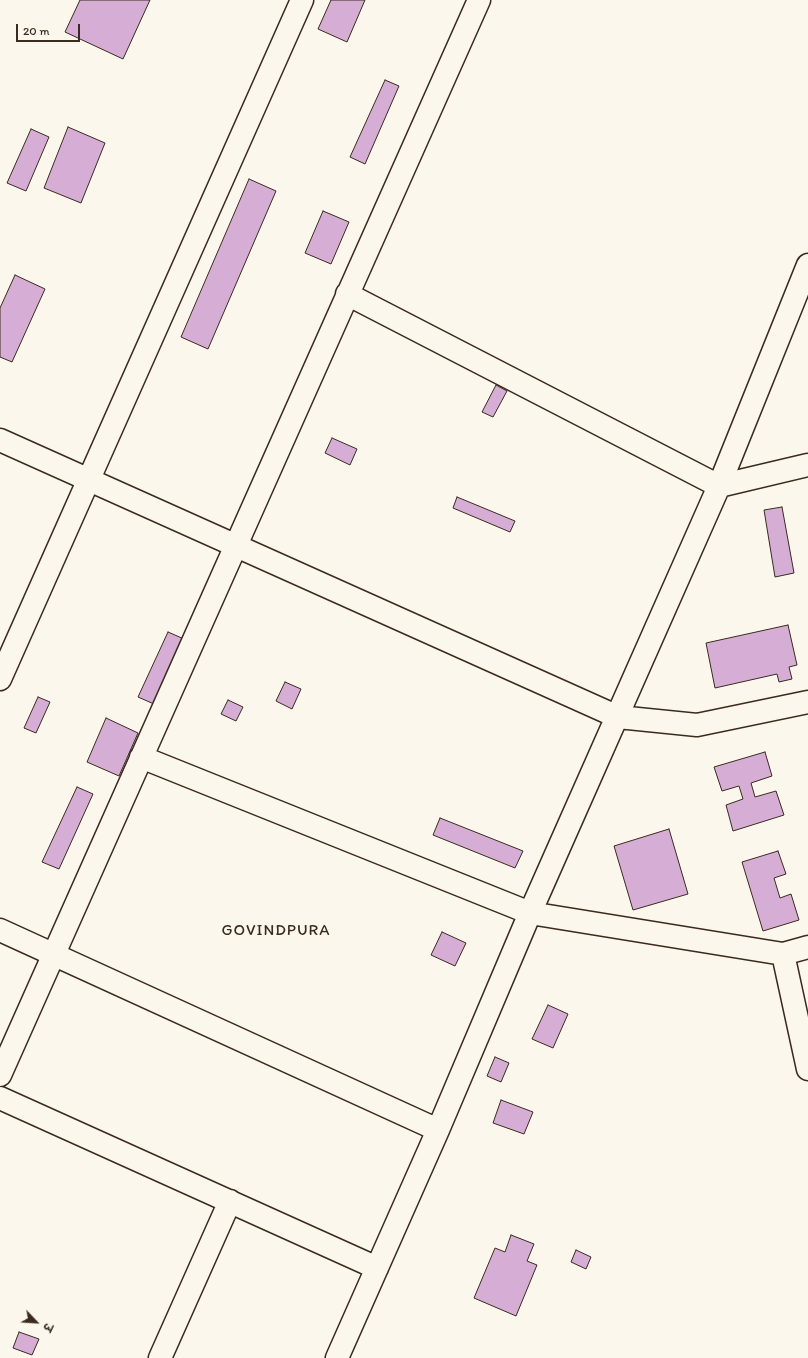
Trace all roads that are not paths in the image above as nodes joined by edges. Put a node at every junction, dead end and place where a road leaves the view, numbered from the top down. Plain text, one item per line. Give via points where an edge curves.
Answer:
1 (302, 0) edge
2 (479, 0) edge
3 (808, 265) edge
4 (347, 294) junction
5 (0, 440) edge
6 (808, 465) edge
7 (89, 480) junction
8 (719, 486) junction
9 (235, 545) junction
10 (0, 680) edge
11 (808, 702) edge
12 (618, 717) junction
13 (141, 757) junction
14 (530, 913) junction
15 (0, 930) edge
16 (808, 947) edge
17 (54, 954) junction
18 (783, 954) junction
19 (808, 1069) edge
20 (0, 1075) edge
21 (0, 1098) edge
22 (438, 1130) junction
23 (230, 1202) junction
24 (377, 1268) junction
25 (160, 1358) edge
26 (337, 1358) edge

1 - 7 street
2 - 4 street
3 - 8 street
4 - 8 street
4 - 9 street
5 - 7 street
6 - 8 street
7 - 9 street
7 - 10 street
8 - 12 street
9 - 12 street
9 - 13 street
11 - 12 street via 697,725
12 - 14 street
13 - 14 street
13 - 17 street
14 - 18 street
14 - 22 street
15 - 17 street
16 - 18 street
17 - 20 street
17 - 22 street
18 - 19 street
21 - 23 street
22 - 24 street
23 - 24 street
23 - 25 street
24 - 26 street

